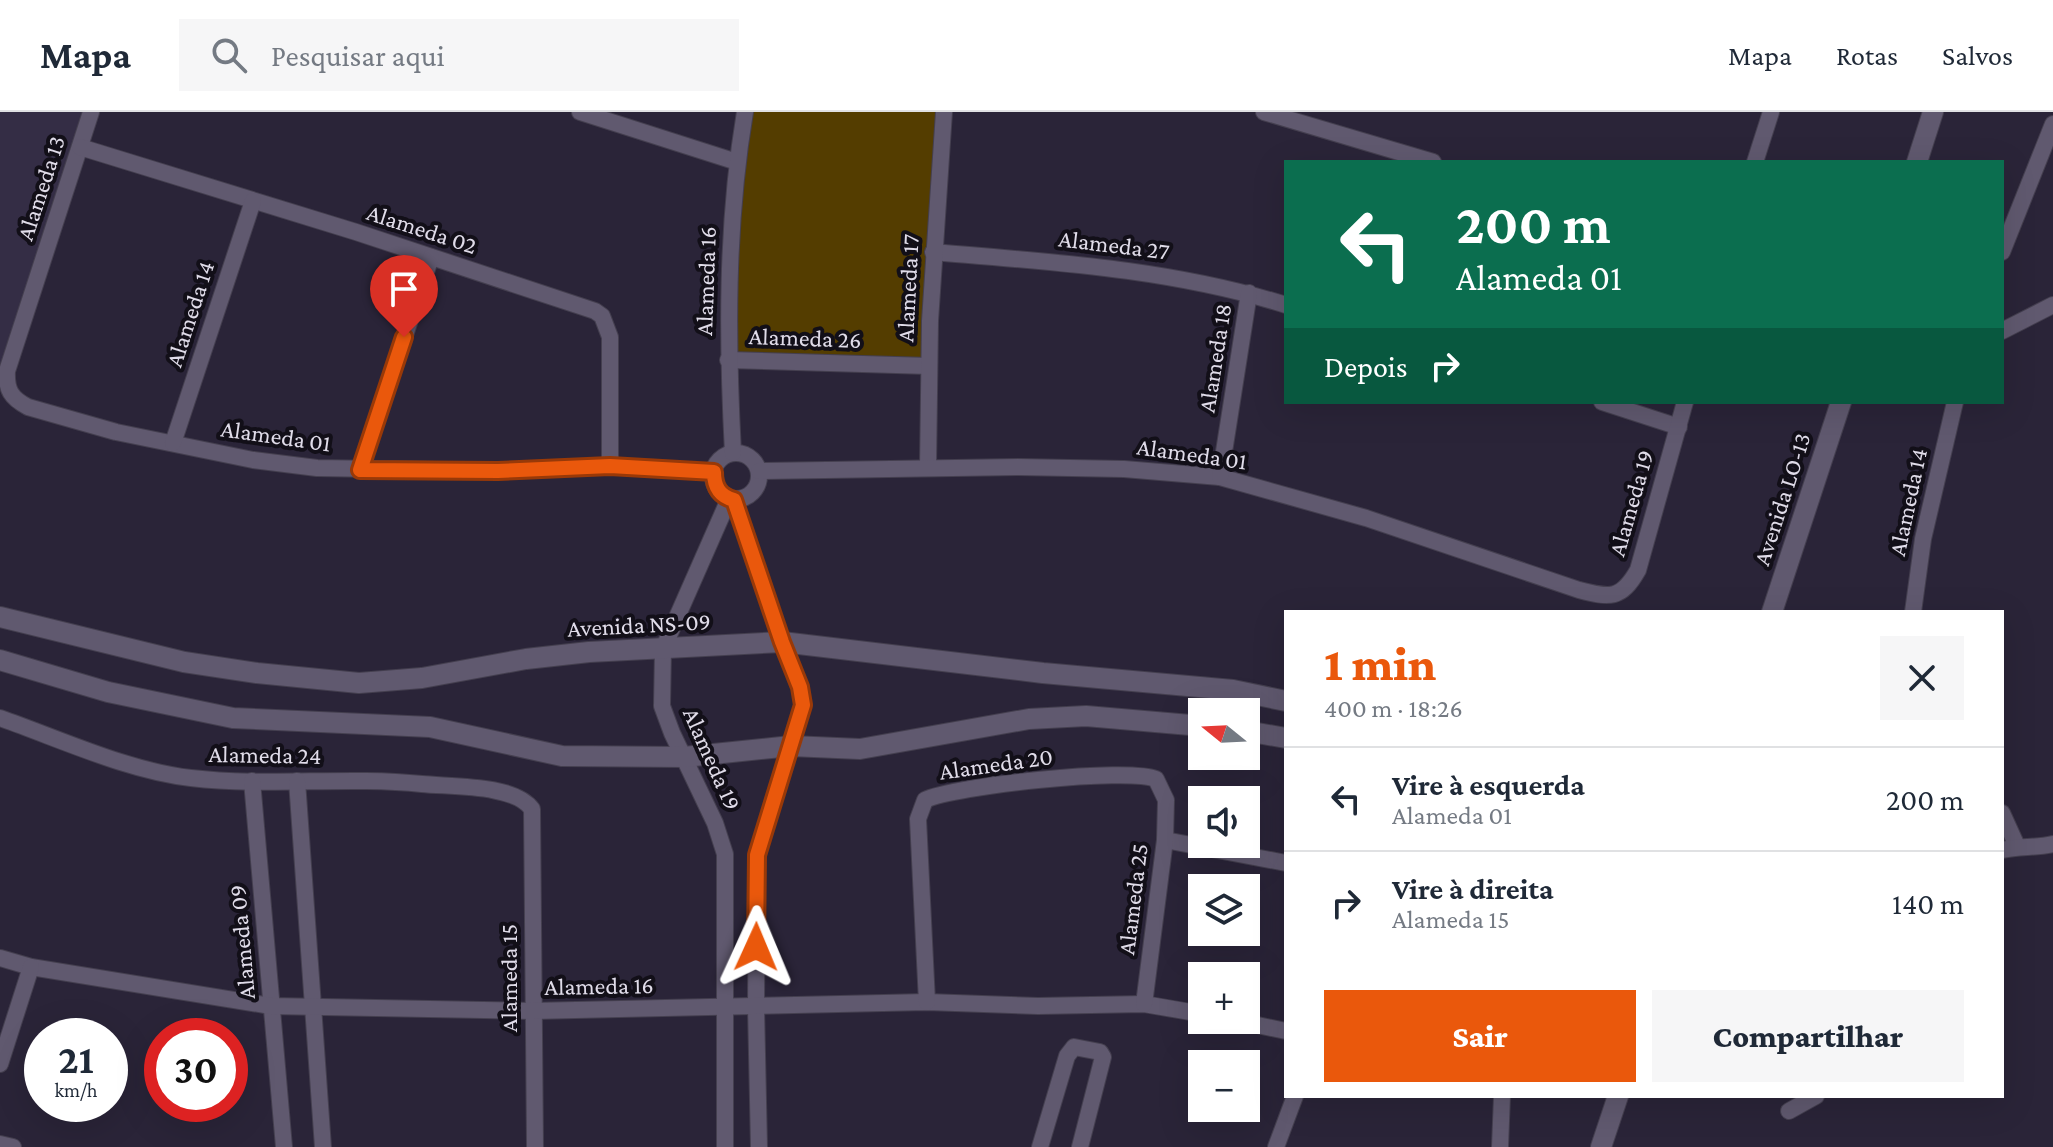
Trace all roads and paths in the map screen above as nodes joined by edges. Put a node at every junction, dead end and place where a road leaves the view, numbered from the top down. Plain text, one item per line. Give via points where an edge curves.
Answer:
1 (91, 112) edge
2 (580, 112) edge
3 (745, 112) edge
4 (944, 112) edge
5 (1264, 112) edge
6 (1771, 112) edge
7 (1933, 112) edge
8 (1308, 117) edge
9 (2053, 124) edge
10 (80, 147) junction
11 (1427, 160) edge
12 (1756, 160) edge
13 (1918, 160) edge
14 (737, 162) junction
15 (253, 201) junction
16 (2004, 247) edge
17 (933, 252) junction
18 (431, 257) junction
19 (1249, 293) junction
20 (1284, 304) edge
21 (2053, 305) edge
22 (2004, 330) edge
23 (728, 360) junction
24 (929, 366) junction
25 (7, 371) joint
26 (1608, 404) edge
27 (1685, 404) edge
28 (1840, 404) edge
29 (1955, 404) edge
30 (1679, 427) junction
31 (173, 443) junction
32 (733, 453) junction
33 (610, 466) junction
34 (928, 467) junction
35 (360, 470) junction
36 (759, 471) junction
37 (714, 472) junction
38 (1220, 477) junction
39 (731, 499) junction
40 (1601, 595) joint
41 (1773, 610) edge
42 (1913, 610) edge
43 (0, 617) edge
44 (782, 642) junction
45 (663, 649) junction
46 (0, 660) edge
47 (1284, 701) edge
48 (0, 718) edge
49 (1188, 725) edge
50 (1260, 733) edge
51 (1284, 738) edge
52 (791, 746) junction
53 (684, 757) junction
54 (252, 781) junction
55 (297, 781) junction
56 (1166, 800) joint
57 (532, 809) joint
58 (2004, 822) edge
59 (1165, 840) junction
60 (2053, 844) edge
61 (2010, 848) edge
62 (1284, 863) edge
63 (0, 958) edge
64 (31, 967) junction
65 (927, 1002) junction
66 (1144, 1004) junction
67 (271, 1006) junction
68 (314, 1007) junction
69 (756, 1007) junction
70 (724, 1008) junction
71 (532, 1011) junction
72 (1188, 1012) edge
73 (1260, 1026) edge
74 (1284, 1031) edge
75 (0, 1064) edge
76 (1294, 1098) edge
77 (1498, 1098) edge
78 (1617, 1098) edge
79 (1812, 1098) edge
80 (1789, 1111) dead end
81 (0, 1144) edge
82 (13, 1147) edge
83 (284, 1147) edge
84 (323, 1147) edge
85 (535, 1147) edge
86 (725, 1147) edge
87 (759, 1147) edge
88 (1040, 1147) edge
89 (1080, 1147) edge
90 (1276, 1147) edge
91 (1500, 1147) edge
92 (1601, 1147) edge

1 - 10 street, Alameda 13
2 - 14 street
3 - 14 street, Alameda 16
4 - 17 street, Alameda 17
5 - 8 street
6 - 12 street
7 - 13 street
8 - 11 street
9 - 16 street
10 - 15 street, Alameda 02
10 - 25 street, Alameda 13
14 - 23 street, Alameda 16
15 - 18 street, Alameda 02
15 - 31 street, Alameda 14
17 - 19 street, Alameda 27 via 1081,264
17 - 24 street, Alameda 17
18 - 33 street, Alameda 02 via 602,316 610,337
18 - 35 street
19 - 20 street, Alameda 27
19 - 38 street, Alameda 18
21 - 22 street
23 - 24 street, Alameda 26
23 - 32 street, Alameda 16
24 - 34 street, Alameda 17
25 - 31 street, Alameda 01 via 9,393 28,407
26 - 30 street
27 - 30 street, Alameda 19
28 - 41 street, Avenida LO-13
29 - 42 street, Alameda 14 via 1923,539
30 - 40 street, Alameda 19 via 1638,570 1624,589
31 - 35 street, Alameda 01 via 253,460
32 - 36 street via 750,457
32 - 37 street via 717,463
33 - 35 street, Alameda 01
33 - 37 street, Alameda 01
34 - 36 street, Alameda 01
34 - 38 street, Alameda 01 via 1124,469
36 - 39 street via 754,492
37 - 39 street via 716,488
38 - 40 street, Alameda 01 via 1366,518
39 - 44 street, Alameda 19
39 - 45 street, Alameda 19
43 - 45 street, Avenida NS-09 via 184,662 359,683 422,678 526,659
44 - 45 street, Avenida NS-09
44 - 47 street, Avenida NS-09 via 1233,690
44 - 52 street, Alameda 19 via 803,705
45 - 53 street, Alameda 19 via 662,706
46 - 53 street via 156,704 233,718 430,727 562,756
48 - 54 street, Alameda 24 via 160,772
49 - 52 street via 1086,716 1029,719 860,749
50 - 51 street
52 - 53 street
52 - 69 street, Alameda 19 via 757,855
53 - 70 street, Alameda 19 via 725,854
54 - 55 street, Alameda 24
54 - 67 street, Alameda 09
55 - 57 street, Alameda 24 via 403,782 497,791 520,797
55 - 68 street
56 - 59 street, Alameda 25
56 - 65 street, Alameda 20 via 1156,779 1133,775 1008,784 925,800 918,819
57 - 71 street, Alameda 15
58 - 61 street
59 - 62 street
59 - 66 street, Alameda 25
60 - 61 street
63 - 64 street, Alameda 16
64 - 67 street, Alameda 16
64 - 75 street
65 - 66 street, Alameda 16
65 - 69 street, Alameda 16
66 - 72 street, Alameda 16
67 - 68 street, Alameda 16
67 - 83 street, Alameda 09
68 - 71 street, Alameda 16
68 - 84 street
69 - 70 street, Alameda 16
69 - 87 street, Alameda 19
70 - 71 street, Alameda 16
70 - 86 street, Alameda 19
71 - 85 street, Alameda 15
73 - 74 street
76 - 90 street
77 - 91 street
78 - 92 street
79 - 80 street
81 - 82 street
88 - 89 street via 1074,1047 1103,1057

